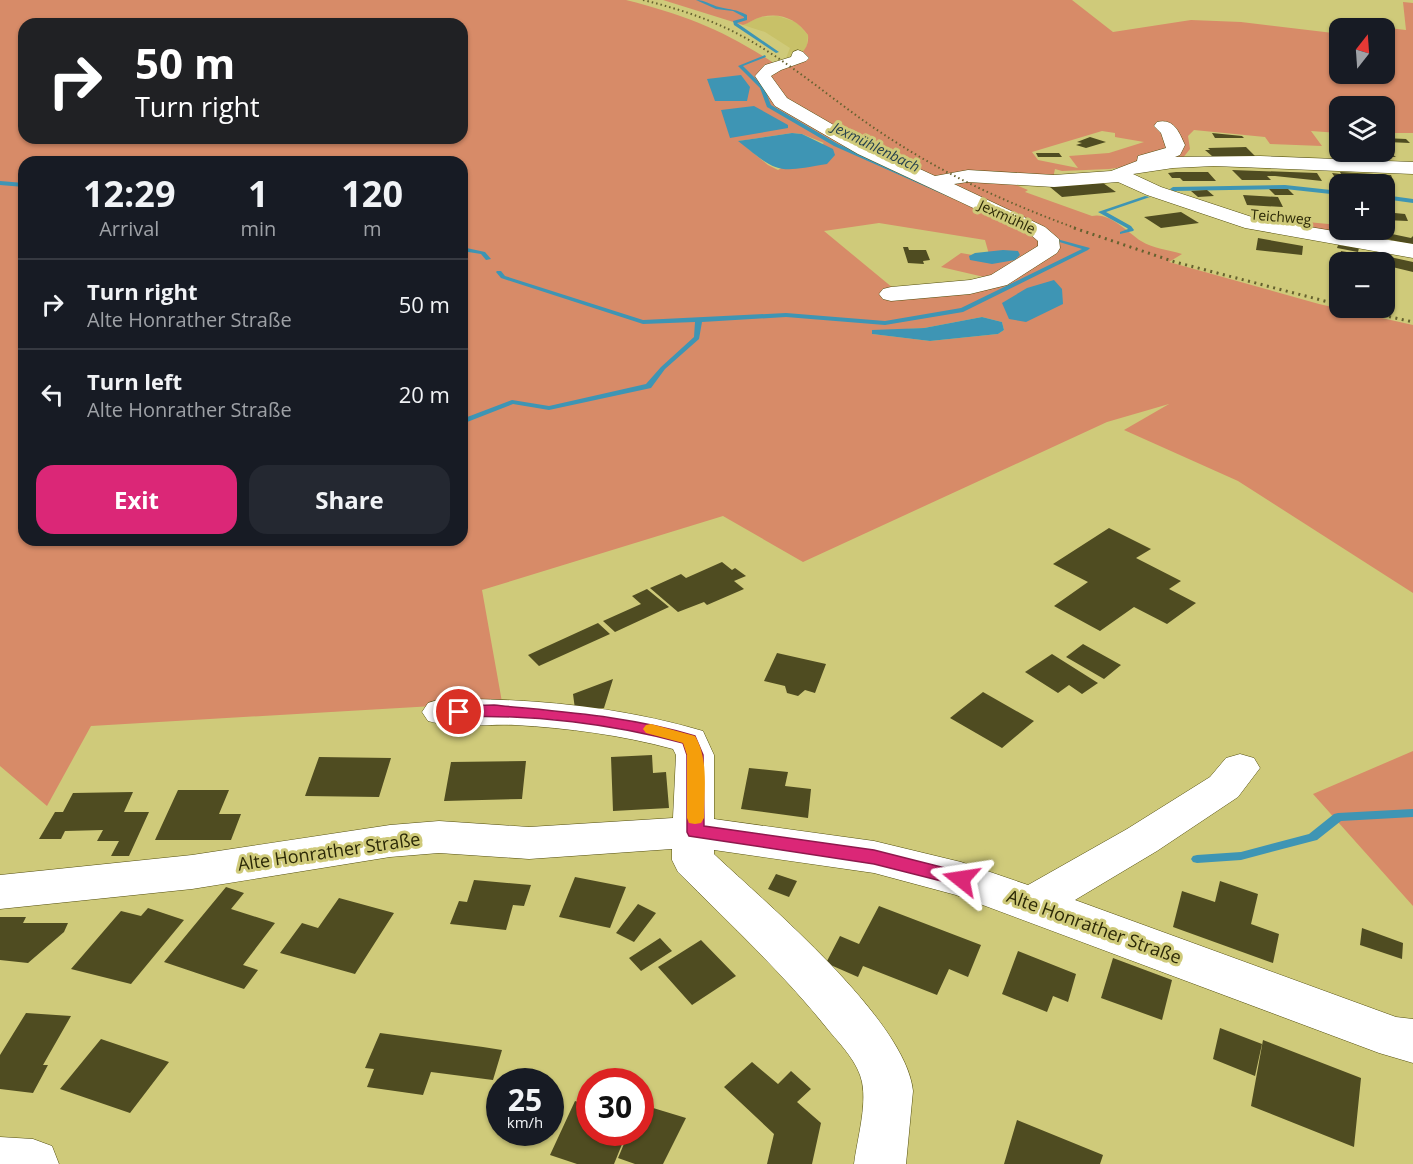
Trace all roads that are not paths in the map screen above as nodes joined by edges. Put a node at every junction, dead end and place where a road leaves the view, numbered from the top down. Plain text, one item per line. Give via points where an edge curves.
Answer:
1 (798, 55) dead end
2 (1163, 126) dead end
3 (1413, 168) edge
4 (1120, 175) junction
5 (933, 182) junction
6 (1222, 215) junction
7 (1329, 221) edge
8 (1395, 229) edge
9 (1413, 231) edge
10 (1413, 251) edge
11 (891, 294) dead end
12 (441, 712) dead end
13 (1240, 768) dead end
14 (695, 832) junction
15 (0, 892) edge
16 (1032, 904) junction
17 (1413, 1041) edge
18 (0, 1162) edge
19 (33, 1164) edge
20 (880, 1164) edge

1 - 5 street via 801,58 772,67 762,76 781,102 864,150
2 - 4 street via 1173,138 1174,151 1110,166 1109,171
3 - 4 street, Jexmühle via 1182,162 1131,168
4 - 5 street, Jexmühle via 1054,181 968,176
4 - 6 street, Jexmühle
5 - 11 street, Jexmühle via 1038,231 1048,238 1049,248 999,280 970,287
6 - 7 street, Teichweg
6 - 10 street, Jexmühle via 1252,224
8 - 9 street
12 - 14 street via 494,710 611,722 690,740 695,755
13 - 16 street via 1224,787
14 - 15 street, Alte Honrather Straße via 529,843 439,837 390,841 192,872
14 - 16 street, Alte Honrather Straße via 874,857 961,879
14 - 20 street via 693,860 830,996 875,1052 887,1081
16 - 17 street, Alte Honrather Straße
18 - 19 street

